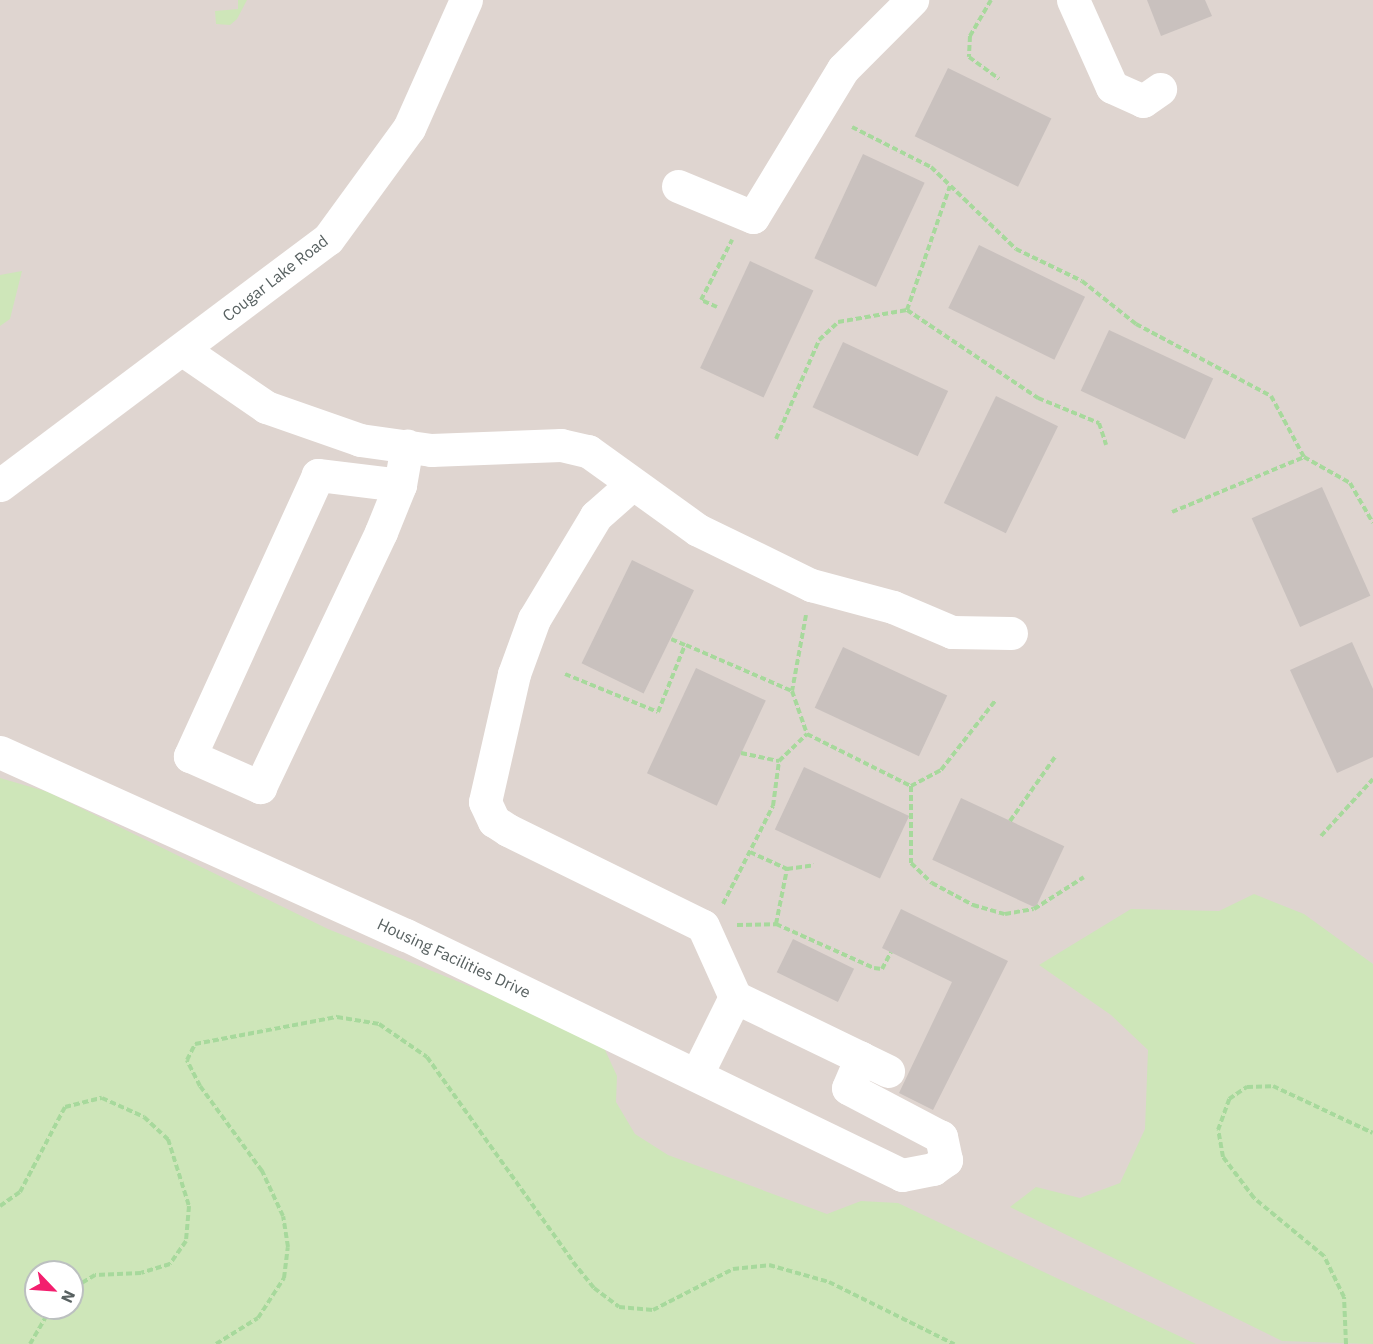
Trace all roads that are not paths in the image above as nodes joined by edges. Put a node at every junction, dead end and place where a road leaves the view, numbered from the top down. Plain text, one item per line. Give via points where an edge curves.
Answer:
1 (466, 0) edge
2 (912, 0) edge
3 (1073, 0) edge
4 (1160, 89) dead end
5 (678, 186) dead end
6 (183, 350) junction
7 (407, 446) junction
8 (631, 484) junction
9 (0, 485) edge
10 (400, 485) junction
11 (1011, 633) dead end
12 (0, 752) edge
13 (735, 997) junction
14 (698, 1072) junction

1 - 6 street, Cougar Lake Road via 409,128 335,230
2 - 5 street via 843,69 753,217
3 - 4 street via 1112,87 1143,100
6 - 7 street via 266,407 321,430
6 - 9 street, Cougar Lake Road
7 - 8 street via 502,450 561,445 588,451
7 - 10 street
8 - 11 street via 698,530 811,585 893,607 952,632
8 - 13 street via 596,516 534,620 514,674 485,802 495,821 508,830 703,927
10 - 10 street via 260,787 190,756 318,475
12 - 14 street, Housing Facilities Drive
13 - 14 street
13 - 14 street, Housing Facilities Drive via 874,1064 848,1088 941,1137 946,1160 933,1169 902,1174

